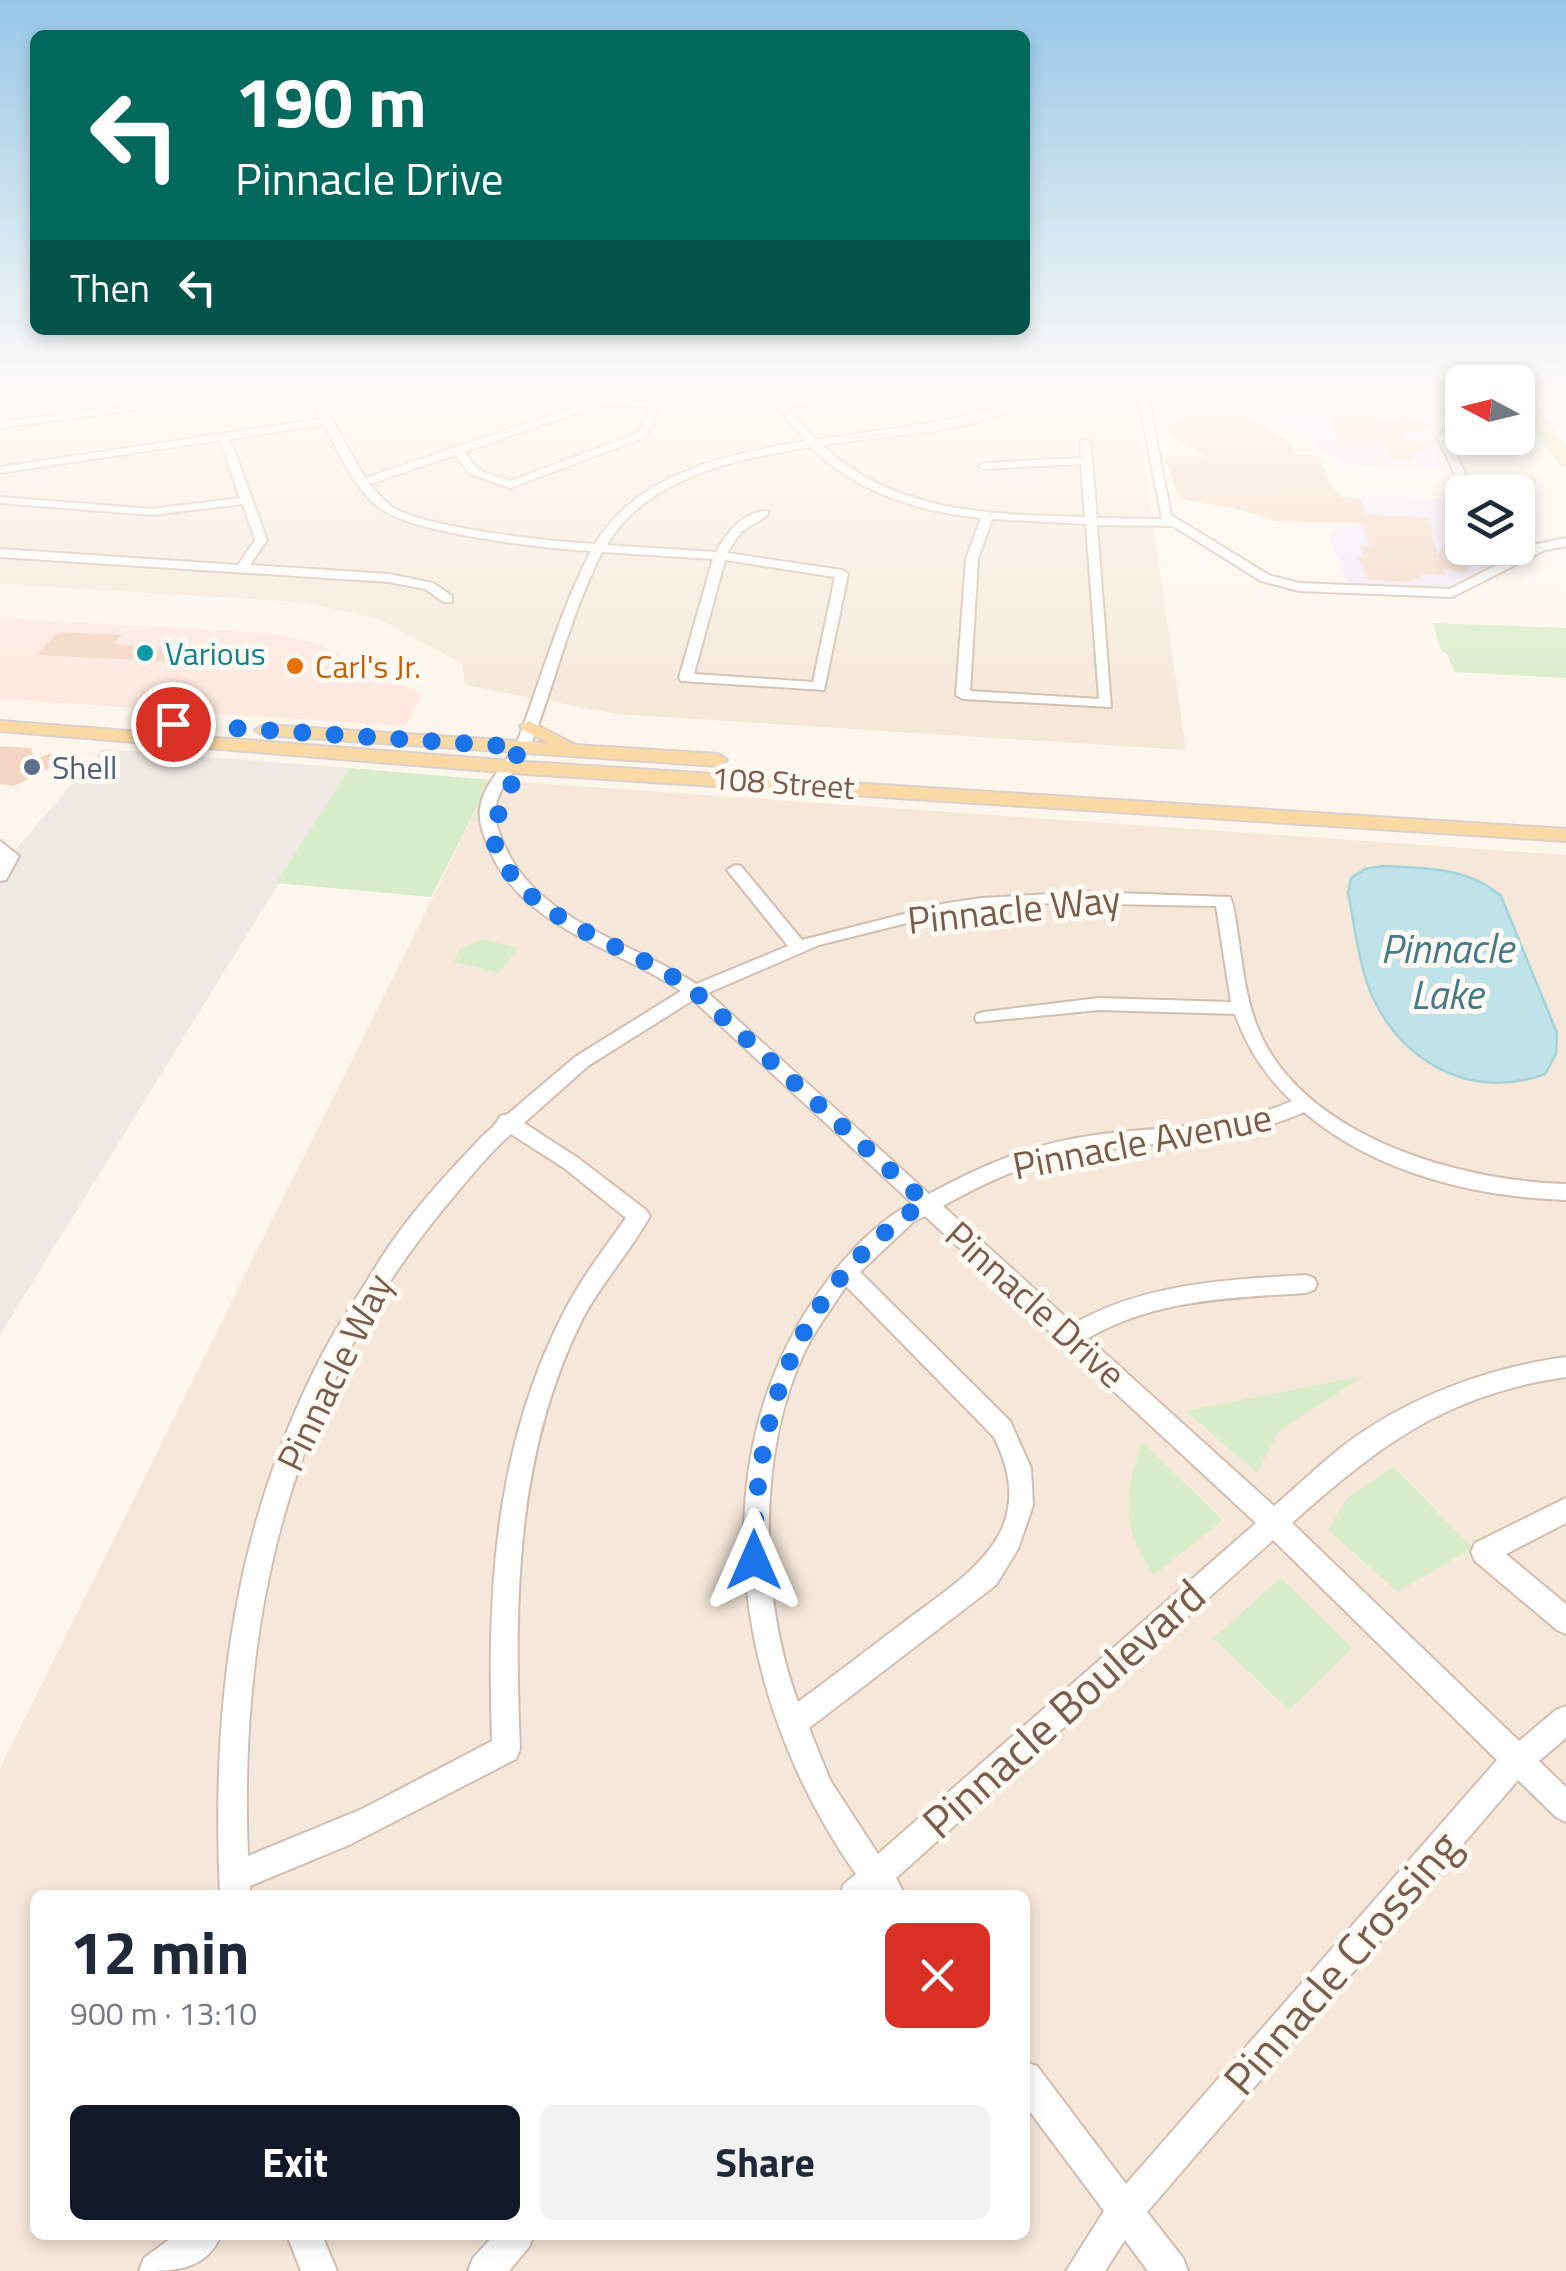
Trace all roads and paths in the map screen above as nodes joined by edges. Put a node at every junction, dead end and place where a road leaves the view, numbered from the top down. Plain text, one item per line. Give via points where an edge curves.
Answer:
1 (247, 497) edge
2 (376, 497) edge
3 (647, 497) edge
4 (904, 497) edge
5 (1090, 497) edge
6 (1160, 497) edge
7 (0, 500) edge
8 (248, 500) junction
9 (764, 513) dead end
10 (987, 516) junction
11 (1092, 520) junction
12 (1172, 523) junction
13 (1566, 544) edge
14 (600, 548) junction
15 (0, 553) edge
16 (1535, 554) edge
17 (720, 556) junction
18 (1509, 565) edge
19 (243, 567) junction
20 (448, 599) dead end
21 (0, 712) edge
22 (0, 726) edge
23 (529, 726) junction
24 (520, 747) junction
25 (621, 754) junction
26 (353, 755) junction
27 (512, 767) junction
28 (1566, 819) edge
29 (1566, 834) edge
30 (4, 849) edge
31 (734, 870) dead end
32 (0, 876) edge
33 (798, 946) junction
34 (694, 991) junction
35 (1242, 1008) junction
36 (984, 1018) dead end
37 (1307, 1103) junction
38 (507, 1121) junction
39 (1566, 1192) edge
40 (925, 1202) junction
41 (846, 1272) junction
42 (1306, 1284) dead end
43 (1072, 1336) junction
44 (1566, 1367) edge
45 (1566, 1510) edge
46 (1272, 1521) junction
47 (1566, 1621) edge
48 (1566, 1720) edge
49 (793, 1723) junction
50 (1515, 1761) junction
51 (1566, 1807) edge
52 (235, 1886) edge
53 (873, 1888) edge
54 (1030, 2085) edge
55 (1124, 2212) junction
56 (197, 2240) edge
57 (306, 2240) edge
58 (513, 2240) edge
59 (157, 2271) edge
60 (319, 2271) edge
61 (486, 2271) edge
62 (1084, 2271) edge
63 (1170, 2271) edge

1 - 8 street
2 - 14 street via 388,509 442,528
3 - 14 street, Pinnacle Drive via 619,518
4 - 10 street
5 - 11 street
6 - 12 street
7 - 8 street via 152,512
8 - 19 street via 261,540
9 - 17 street via 726,538
10 - 11 street
10 - 11 street via 972,559 962,695 1106,704
11 - 12 street
12 - 18 street via 1265,578 1299,587 1452,593
13 - 16 street
14 - 17 street
14 - 23 street, Pinnacle Drive via 554,647
15 - 19 street
17 - 17 street via 842,574 819,687 686,678
19 - 20 street via 389,578 429,586
21 - 24 main road, 108 Street
22 - 26 main road, 108 Street
23 - 24 street, Pinnacle Drive
23 - 25 main road via 574,748
24 - 25 main road, 108 Street
24 - 26 main road via 502,754
24 - 27 street, Pinnacle Drive
25 - 27 main road via 528,759
25 - 28 main road, 108 Street
26 - 27 main road, 108 Street
27 - 29 main road, 108 Street
27 - 34 street, Pinnacle Drive via 516,774 491,831 499,859 531,896
30 - 32 street via 11,856
31 - 33 street
33 - 34 street, Pinnacle Way
33 - 35 street, Pinnacle Way via 948,908 1117,896 1224,901
34 - 38 street, Pinnacle Way via 581,1059
34 - 40 street, Pinnacle Drive
35 - 36 street via 1099,1004
35 - 37 street via 1259,1049
37 - 39 street via 1347,1132 1432,1171 1479,1184
37 - 40 street, Pinnacle Avenue via 1227,1131 1042,1153
38 - 52 street, Pinnacle Way via 463,1165 383,1268 328,1368 284,1469 246,1612 238,1676
38 - 52 street via 639,1216 572,1317 523,1447 502,1582 506,1749
40 - 41 street, Pinnacle Avenue via 892,1224
40 - 43 street, Pinnacle Drive
41 - 49 street, Pinnacle Avenue via 782,1373 758,1471 759,1603
41 - 49 street via 1002,1428 1016,1453 1020,1515 1009,1548 986,1576
42 - 43 street via 1150,1298
43 - 46 street, Pinnacle Drive
44 - 46 street, Pinnacle Boulevard via 1484,1382 1386,1431
45 - 47 street via 1484,1552
46 - 50 street, Pinnacle Drive
46 - 53 street, Pinnacle Boulevard
48 - 50 street, Pinnacle Crossing
49 - 53 street, Pinnacle Avenue
50 - 51 street, Pinnacle Drive
50 - 55 street, Pinnacle Crossing
54 - 55 street
55 - 62 street, Pinnacle Crossing
55 - 63 street
56 - 59 street
57 - 60 street
58 - 61 street

